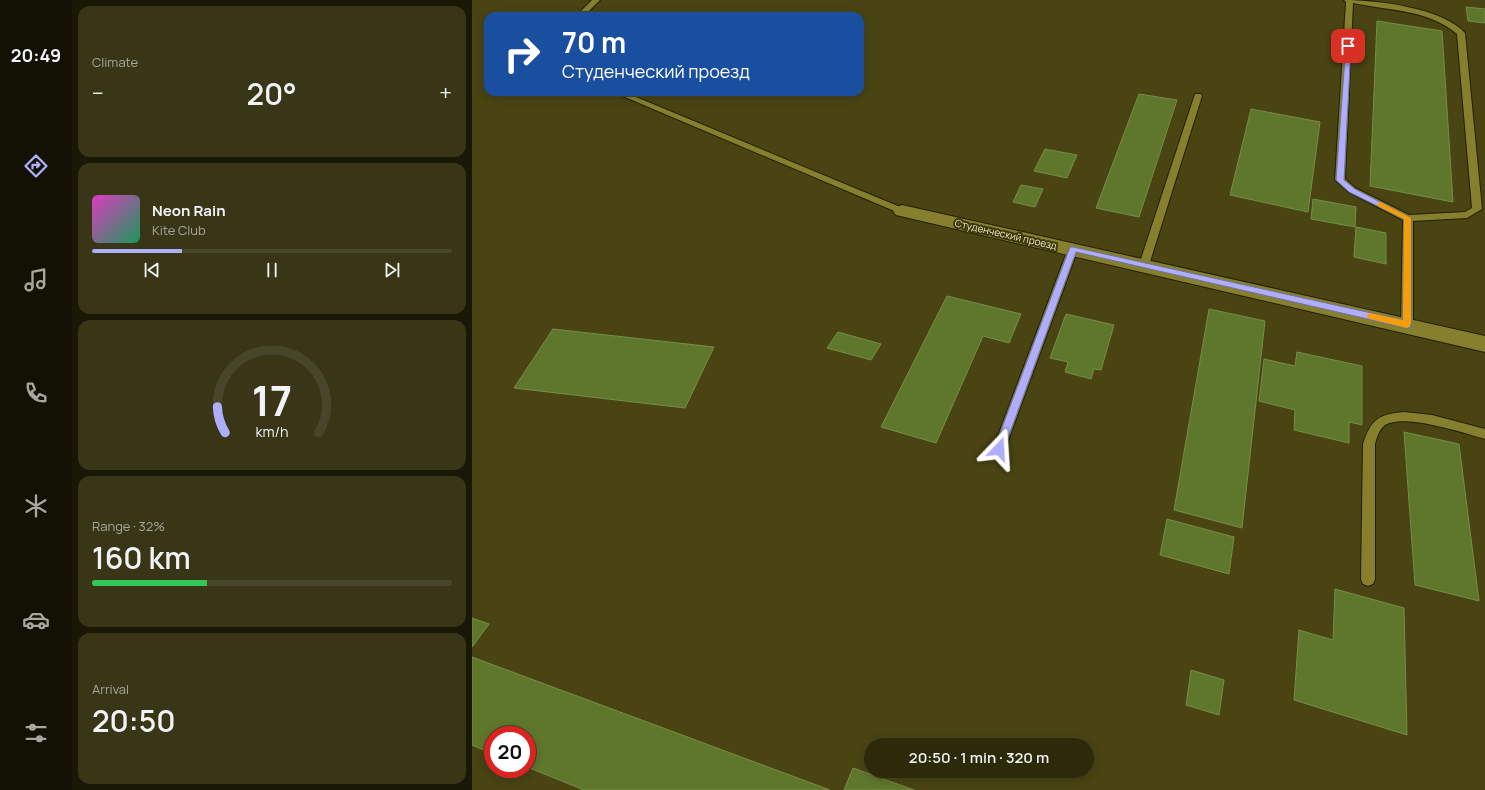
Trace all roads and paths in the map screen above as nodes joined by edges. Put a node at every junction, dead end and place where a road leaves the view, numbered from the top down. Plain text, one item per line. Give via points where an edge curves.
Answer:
1 (596, 0) edge
2 (1349, 0) edge
3 (584, 12) edge
4 (627, 96) edge
5 (1198, 96) dead end
6 (902, 211) joint
7 (1408, 218) junction
8 (1073, 249) junction
9 (1144, 265) junction
10 (1407, 324) junction
11 (1485, 344) edge
12 (1485, 434) edge
13 (999, 449) dead end
14 (1368, 579) dead end

1 - 3 lane
2 - 7 lane via 1340,180 1352,190
2 - 7 lane via 1425,13 1442,19 1461,33 1477,209 1467,215
4 - 6 lane
5 - 9 lane
6 - 8 street, Студенческий проезд
7 - 10 lane
8 - 9 street, Студенческий проезд
8 - 13 lane
9 - 10 street, Студенческий проезд
10 - 11 street, Студенческий проезд
12 - 14 lane via 1413,416 1395,416 1382,421 1373,430 1369,444

